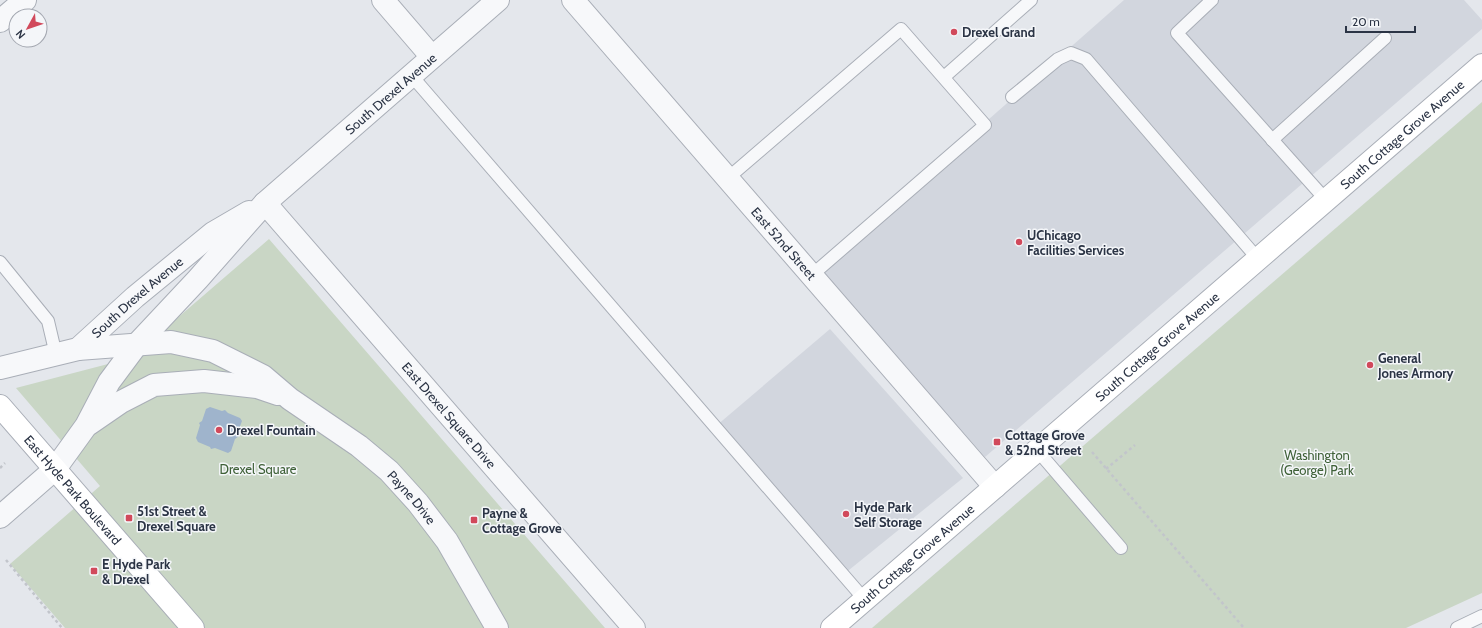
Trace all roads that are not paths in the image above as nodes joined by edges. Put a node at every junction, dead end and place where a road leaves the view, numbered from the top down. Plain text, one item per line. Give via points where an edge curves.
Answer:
1 (24, 0) edge
2 (383, 0) edge
3 (498, 0) edge
4 (573, 0) edge
5 (1032, 0) edge
6 (1212, 0) edge
7 (0, 21) edge
8 (1385, 38) dead end
9 (432, 57) junction
10 (1482, 65) edge
11 (411, 75) junction
12 (944, 77) junction
13 (1012, 98) dead end
14 (1272, 140) junction
15 (728, 178) junction
16 (1326, 200) junction
17 (265, 203) junction
18 (1258, 259) junction
19 (0, 262) edge
20 (812, 275) junction
21 (138, 343) junction
22 (78, 349) junction
23 (56, 355) junction
24 (0, 368) edge
25 (154, 385) joint
26 (290, 399) junction
27 (0, 406) edge
28 (86, 426) junction
29 (1037, 450) junction
30 (55, 469) junction
31 (995, 487) junction
32 (0, 517) edge
33 (1121, 548) dead end
34 (865, 600) junction
35 (1482, 616) edge
36 (193, 628) edge
37 (497, 628) edge
38 (634, 628) edge
39 (832, 628) edge
40 (1457, 628) edge

1 - 7 street
2 - 9 street
3 - 9 street, South Drexel Avenue
4 - 15 street, East 52nd Street
5 - 12 lane
6 - 14 lane via 1177,32
8 - 14 lane
9 - 11 street, South Drexel Avenue
10 - 16 main road, South Cottage Grove Avenue
11 - 17 street, South Drexel Avenue
11 - 34 lane
12 - 15 lane via 902,29
12 - 20 lane via 985,125
13 - 18 lane via 1058,59 1071,53 1086,59
14 - 16 lane
15 - 20 street, East 52nd Street
16 - 18 main road, South Cottage Grove Avenue
17 - 21 street, South Drexel Avenue
17 - 22 street, South Drexel Avenue via 213,233 135,297
17 - 38 street, East Drexel Square Drive
18 - 29 main road, South Cottage Grove Avenue
19 - 23 lane via 48,321
20 - 31 street, East 52nd Street
21 - 22 street, Payne Drive
21 - 26 street, Payne Drive via 171,342 214,351 263,376
21 - 28 street, South Drexel Avenue via 109,382
22 - 23 street, South Drexel Avenue
23 - 24 street, South Drexel Avenue
25 - 26 street, Payne Drive via 204,381 257,387
25 - 28 street, South Drexel Avenue via 121,402
26 - 37 street, Payne Drive via 359,446 388,471 418,503 447,541
27 - 30 main road, East Hyde Park Boulevard
28 - 30 street, South Drexel Avenue
29 - 31 main road, South Cottage Grove Avenue
29 - 33 lane
30 - 32 street, South Drexel Avenue
30 - 36 main road, East Hyde Park Boulevard
31 - 34 main road, South Cottage Grove Avenue
34 - 39 main road, South Cottage Grove Avenue
35 - 40 lane

